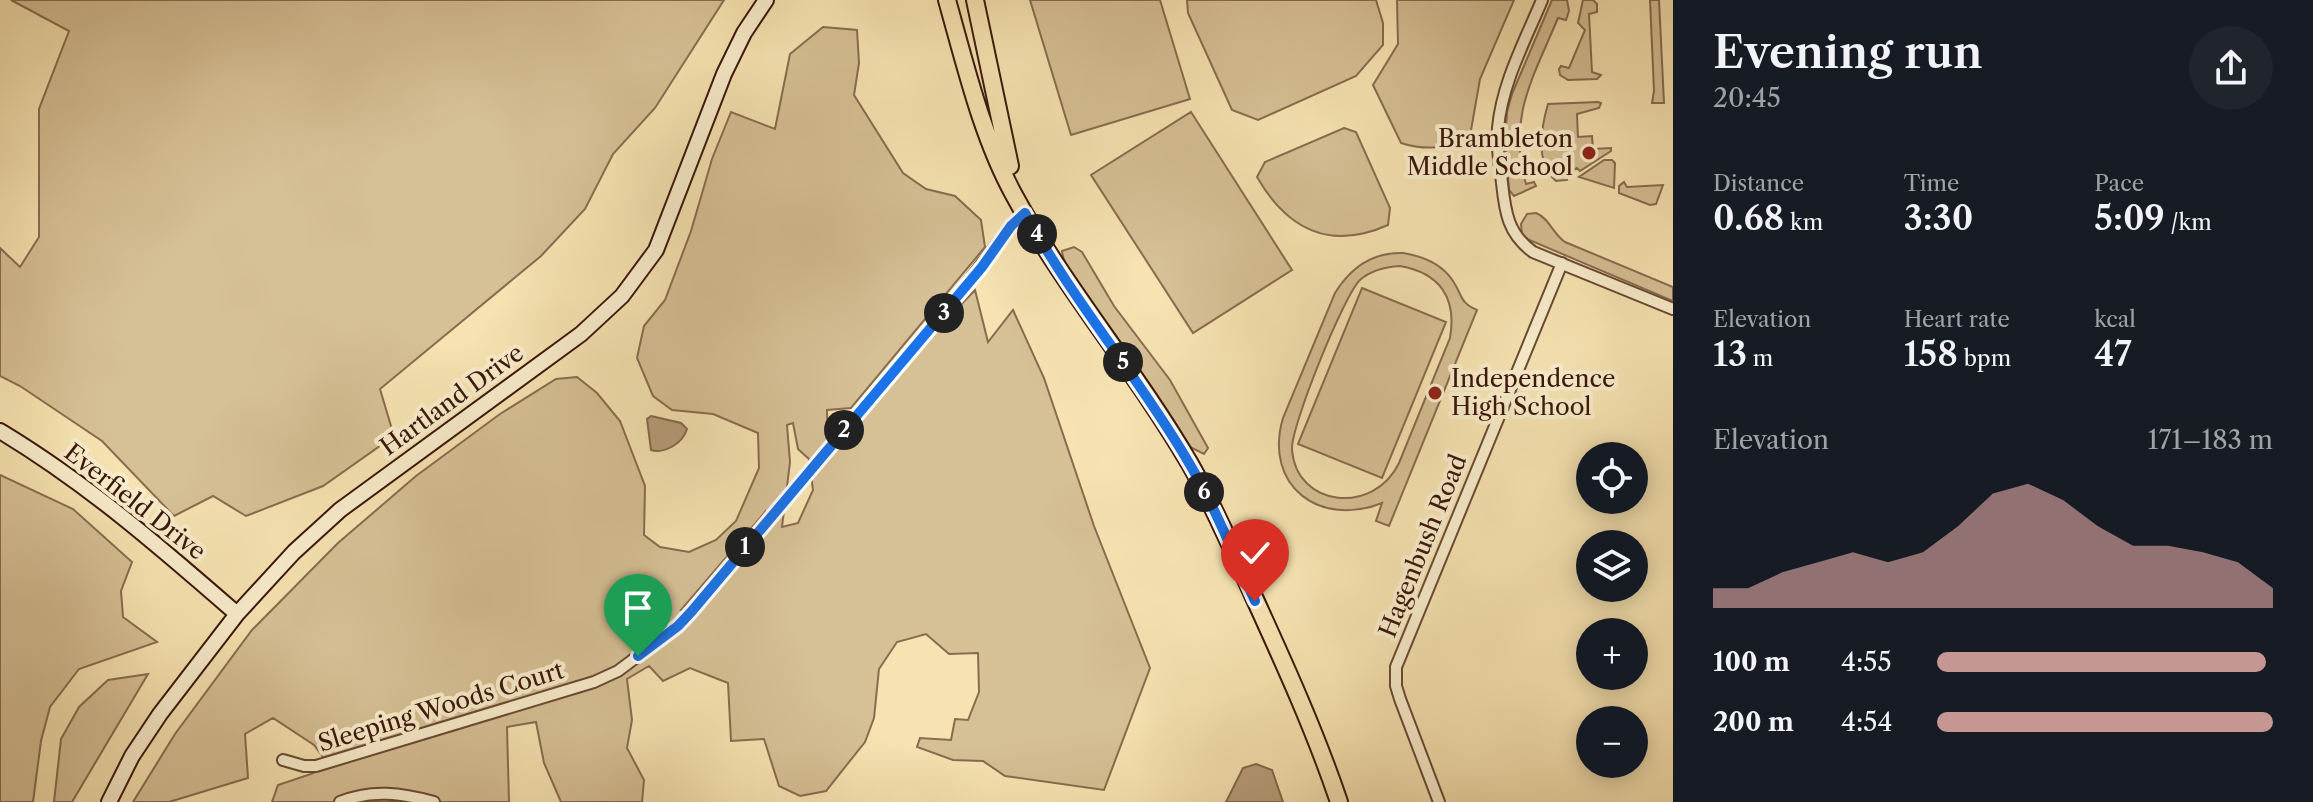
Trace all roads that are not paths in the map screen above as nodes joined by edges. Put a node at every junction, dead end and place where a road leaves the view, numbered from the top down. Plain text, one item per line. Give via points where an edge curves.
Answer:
1 (766, 0) edge
2 (947, 0) edge
3 (956, 0) edge
4 (975, 0) edge
5 (1542, 0) edge
6 (1000, 122) junction
7 (1025, 213) junction
8 (1562, 263) junction
9 (1673, 309) edge
10 (0, 431) edge
11 (237, 614) junction
12 (283, 760) dead end
13 (109, 802) edge
14 (340, 802) edge
15 (434, 802) edge
16 (1339, 802) edge
17 (1439, 802) edge

1 - 11 main road, Hartland Drive via 724,74 656,250 622,296 581,334 340,510
2 - 7 main road via 998,160
3 - 6 main road via 976,70
4 - 6 main road
5 - 8 street via 1504,92 1497,139 1509,225 1533,252
6 - 7 main road
7 - 12 street, Sleeping Woods Court via 692,611 618,671 546,698 316,766
7 - 16 main road via 1190,464 1287,670
8 - 9 street
8 - 17 street, Hagenbush Road via 1396,667 1400,699
10 - 11 main road, Everfield Drive via 85,486
11 - 13 main road, Hartland Drive via 160,714
14 - 15 street via 384,793

